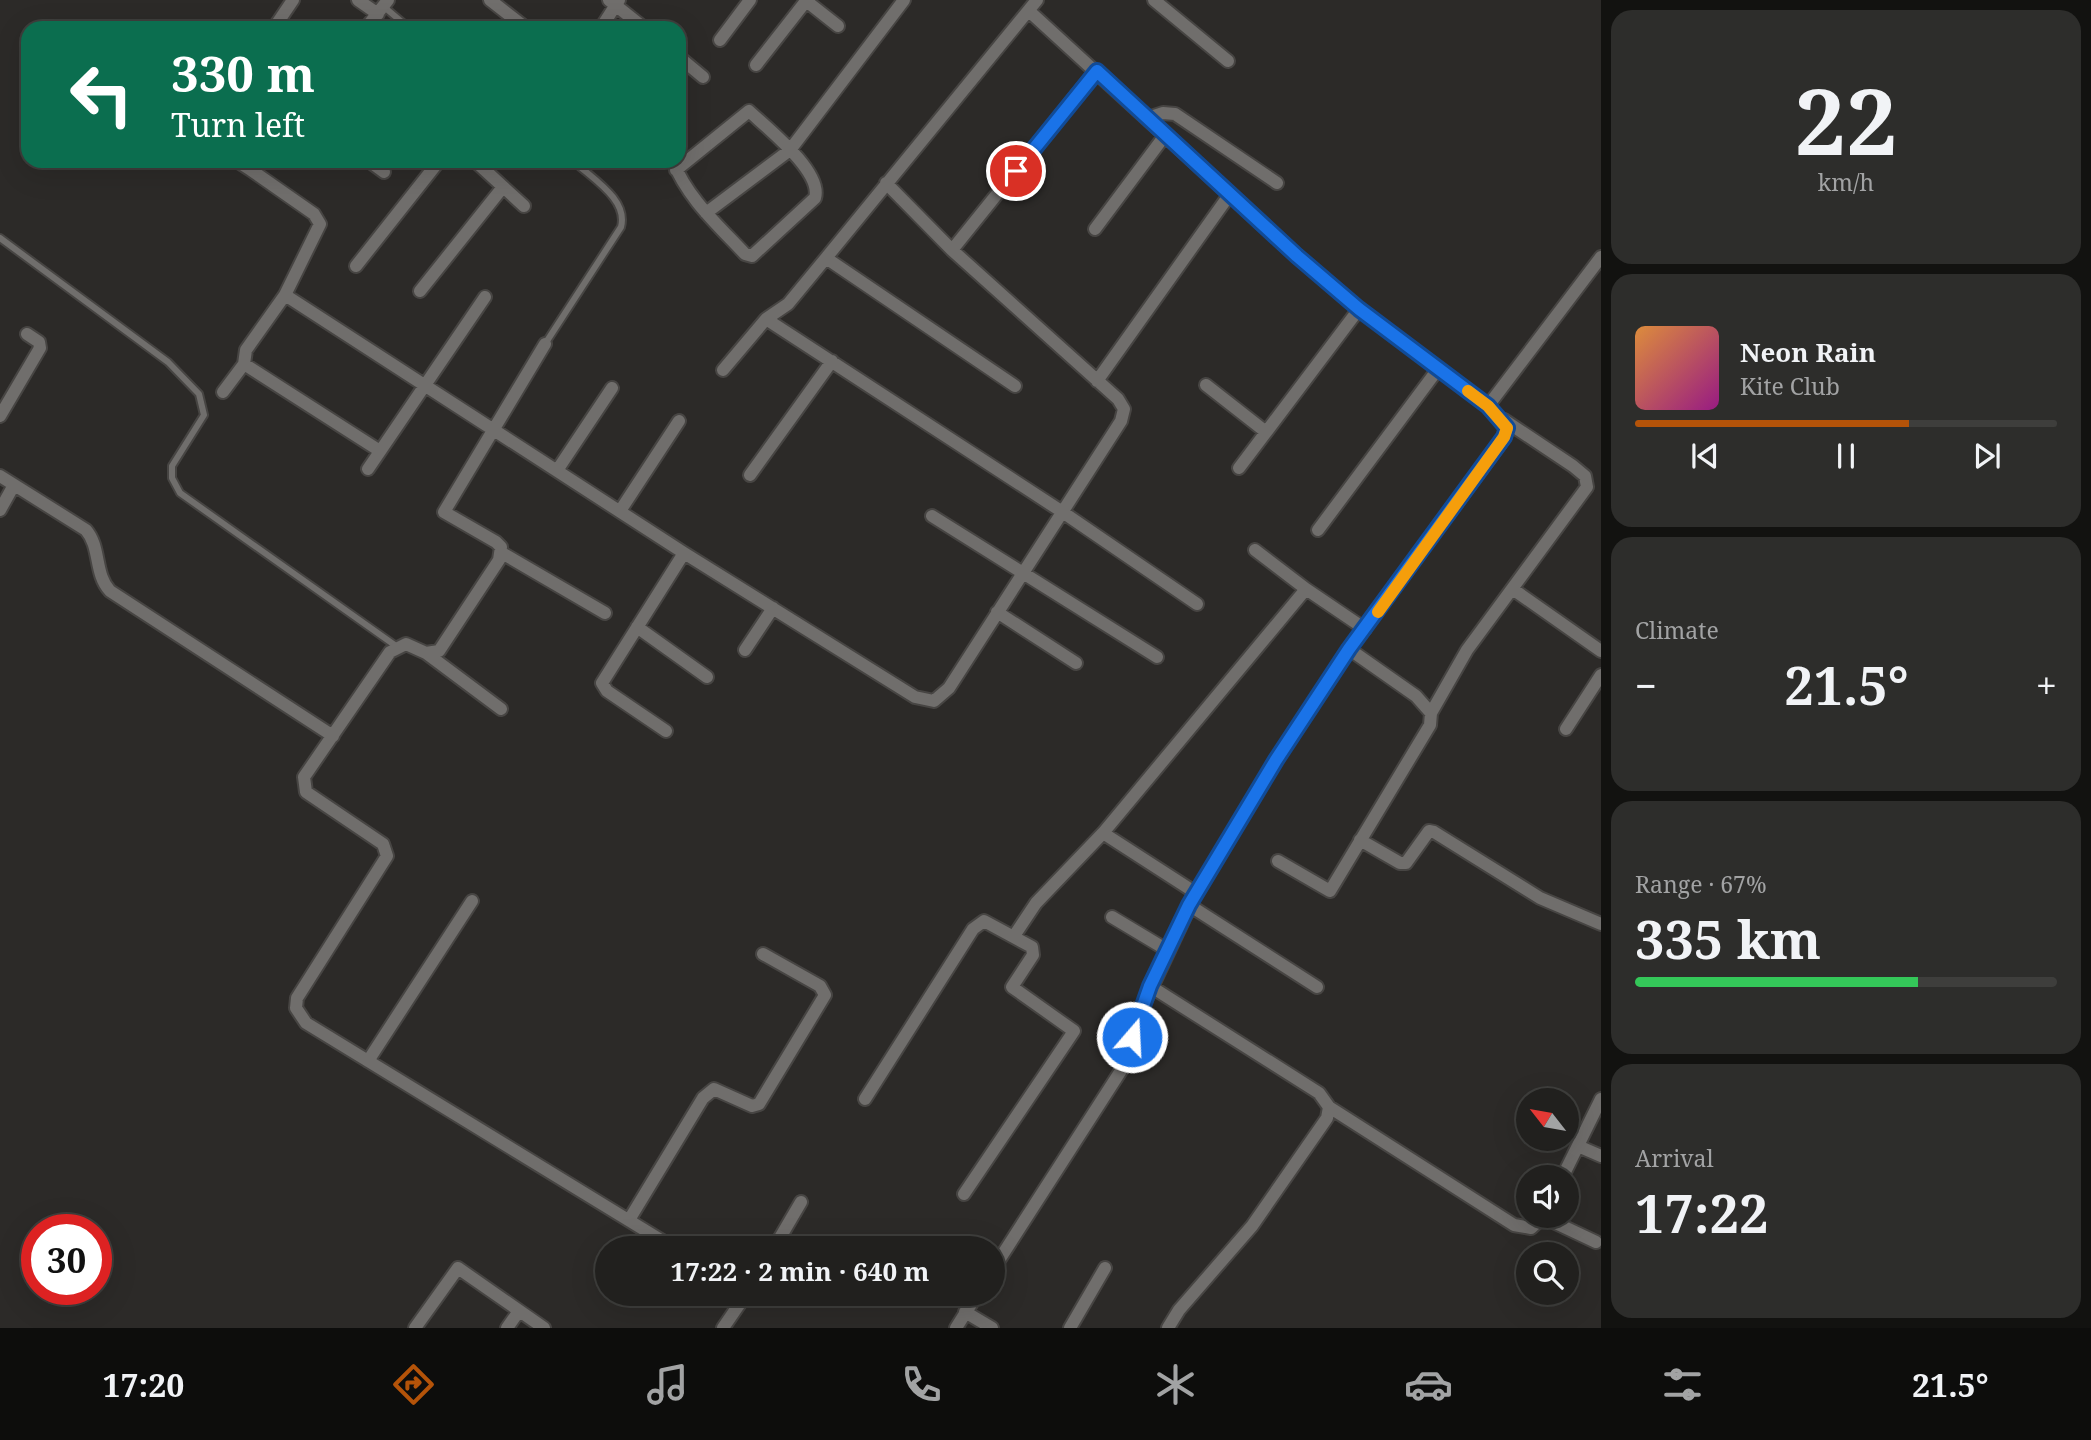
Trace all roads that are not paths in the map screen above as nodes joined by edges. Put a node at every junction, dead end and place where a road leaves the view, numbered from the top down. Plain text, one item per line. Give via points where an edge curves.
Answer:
1 (293, 0) edge
2 (358, 0) edge
3 (490, 0) edge
4 (750, 0) edge
5 (904, 0) edge
6 (1037, 0) edge
7 (1154, 0) edge
8 (806, 1) edge
9 (615, 2) edge
10 (383, 7) edge
11 (1029, 11) junction
12 (279, 21) edge
13 (372, 21) edge
14 (400, 21) edge
15 (517, 21) edge
16 (605, 21) edge
17 (636, 21) edge
18 (838, 26) dead end
19 (720, 40) dead end
20 (1228, 61) dead end
21 (686, 63) edge
22 (756, 65) dead end
23 (1097, 71) junction
24 (703, 77) dead end
25 (1149, 118) junction
26 (1166, 134) junction
27 (790, 150) junction
28 (686, 158) edge
29 (257, 168) edge
30 (379, 168) edge
31 (433, 168) edge
32 (483, 168) edge
33 (581, 168) edge
34 (676, 168) edge
35 (384, 172) dead end
36 (886, 183) junction
37 (1277, 183) dead end
38 (503, 187) junction
39 (1230, 194) junction
40 (524, 206) dead end
41 (706, 213) junction
42 (1095, 229) dead end
43 (0, 238) edge
44 (952, 250) junction
45 (1601, 257) edge
46 (827, 258) junction
47 (356, 266) dead end
48 (420, 291) dead end
49 (285, 295) junction
50 (485, 297) dead end
51 (1359, 309) junction
52 (766, 319) junction
53 (27, 334) dead end
54 (545, 344) joint
55 (832, 361) junction
56 (244, 364) junction
57 (1438, 369) junction
58 (723, 370) dead end
59 (1097, 381) junction
60 (425, 384) junction
61 (1206, 385) dead end
62 (1015, 386) dead end
63 (612, 388) dead end
64 (223, 392) dead end
65 (1488, 406) junction
66 (0, 416) edge
67 (1501, 418) junction
68 (680, 421) dead end
69 (493, 427) junction
70 (1266, 432) junction
71 (380, 451) junction
72 (1239, 468) dead end
73 (368, 469) dead end
74 (558, 469) junction
75 (750, 475) dead end
76 (0, 476) edge
77 (14, 485) junction
78 (0, 510) edge
79 (621, 511) junction
80 (1061, 511) junction
81 (932, 516) dead end
82 (1318, 530) dead end
83 (1255, 550) dead end
84 (502, 553) junction
85 (684, 553) junction
86 (1023, 571) junction
87 (1306, 589) junction
88 (1514, 590) junction
89 (1197, 604) dead end
90 (773, 608) junction
91 (997, 612) junction
92 (606, 613) dead end
93 (637, 627) junction
94 (1365, 629) junction
95 (396, 646) junction
96 (1349, 649) junction
97 (745, 650) dead end
98 (1601, 651) edge
99 (426, 653) junction
100 (1157, 657) dead end
101 (1076, 663) dead end
102 (1601, 675) edge
103 (707, 677) dead end
104 (501, 709) dead end
105 (1431, 713) junction
106 (1566, 729) dead end
107 (666, 731) dead end
108 (333, 736) junction
109 (1103, 833) junction
110 (1360, 840) junction
111 (1278, 861) dead end
112 (1196, 893) junction
113 (472, 901) dead end
114 (1189, 905) junction
115 (1112, 917) dead end
116 (1601, 924) edge
117 (1014, 936) junction
118 (1167, 950) junction
119 (763, 954) dead end
120 (1150, 986) junction
121 (1317, 987) dead end
122 (368, 1061) junction
123 (865, 1099) dead end
124 (1601, 1099) edge
125 (1329, 1107) junction
126 (1579, 1144) edge
127 (1579, 1146) edge
128 (1601, 1156) edge
129 (964, 1194) dead end
130 (801, 1202) dead end
131 (629, 1220) junction
132 (1516, 1225) edge
133 (1567, 1228) edge
134 (655, 1236) edge
135 (781, 1236) edge
136 (1596, 1242) dead end
137 (1005, 1251) edge
138 (1105, 1268) dead end
139 (738, 1306) edge
140 (969, 1306) edge
141 (519, 1311) junction
142 (965, 1312) junction
143 (415, 1328) edge
144 (507, 1328) edge
145 (544, 1328) edge
146 (723, 1328) edge
147 (956, 1328) edge
148 (992, 1328) edge
149 (1070, 1328) edge
150 (1168, 1328) edge

1 - 12 street
2 - 10 street
3 - 15 street
4 - 19 street
5 - 27 street
6 - 11 street
7 - 20 street
8 - 18 street
8 - 22 street
9 - 16 street
9 - 17 street
10 - 13 street
10 - 14 lane
11 - 23 street
11 - 36 street
21 - 24 street
23 - 25 street
23 - 44 street
25 - 26 street
25 - 37 street via 1175,114
26 - 39 street
26 - 42 street
27 - 28 street via 749,111
27 - 41 street
27 - 41 street via 815,181 815,198 752,256
29 - 49 street via 320,224
30 - 35 street
31 - 47 street
32 - 38 street
33 - 54 lane via 624,216
34 - 41 street
36 - 44 street
36 - 46 street
38 - 40 street
38 - 48 street
39 - 51 street
39 - 59 street
43 - 95 lane via 168,362 199,394 204,415 172,466 180,493
44 - 59 street
45 - 65 street
46 - 52 street via 788,304
46 - 62 street
49 - 56 street via 246,350
49 - 60 street
50 - 60 street
51 - 57 street
51 - 70 street
52 - 55 street
52 - 58 street
53 - 66 street via 40,348
54 - 69 street
55 - 75 street
55 - 80 street
56 - 64 street
56 - 71 street
57 - 65 street
57 - 82 street
59 - 80 street via 1124,409 1121,421
60 - 69 street
60 - 71 street
61 - 70 street
63 - 74 street
65 - 67 street
67 - 88 street via 1573,466 1585,476 1587,487
67 - 94 street via 1507,428 1504,437
68 - 79 street
69 - 74 street
69 - 84 street via 444,512 496,542
70 - 72 street
71 - 73 street
74 - 79 street
76 - 77 street
77 - 78 street
77 - 108 street via 86,530 94,540 102,578 110,591
79 - 85 street
80 - 86 street
80 - 89 street
81 - 86 street
83 - 87 street
84 - 92 street
84 - 99 street via 444,646
85 - 90 street
85 - 93 street
86 - 91 street
86 - 100 street
87 - 94 street
87 - 109 street
88 - 98 street
88 - 105 street via 1467,650
90 - 91 street via 915,697 934,701 949,688
90 - 97 street
91 - 101 street
93 - 103 street
93 - 107 street via 604,678 603,687
94 - 96 street
95 - 99 street via 406,644
95 - 108 street
96 - 105 street via 1416,696
96 - 112 street
99 - 104 street
102 - 106 street
105 - 110 street via 1430,725
108 - 122 street via 304,777 306,792 383,844 387,856 297,998 296,1008 306,1023
109 - 112 street
109 - 117 street via 1036,903
110 - 111 street via 1330,891
110 - 116 street via 1406,863 1429,831 1434,832 1540,898
112 - 114 street
113 - 122 street
114 - 118 street
114 - 121 street
115 - 118 street
117 - 123 street via 984,921 973,929
117 - 129 street via 1032,947 1032,955 1012,987 1015,993 1074,1031
118 - 120 street
119 - 131 street via 820,986 825,995 759,1104 752,1106 714,1089 703,1098
120 - 125 street via 1319,1093
120 - 137 street via 1136,1021 1131,1055
122 - 131 street
124 - 126 street
125 - 132 street
125 - 150 street via 1327,1118 1252,1226
127 - 128 street
130 - 135 street
131 - 134 street
133 - 136 street
138 - 149 street
139 - 146 street
140 - 142 street
141 - 143 street via 458,1268
141 - 144 street
141 - 145 street
142 - 147 street
142 - 148 street

